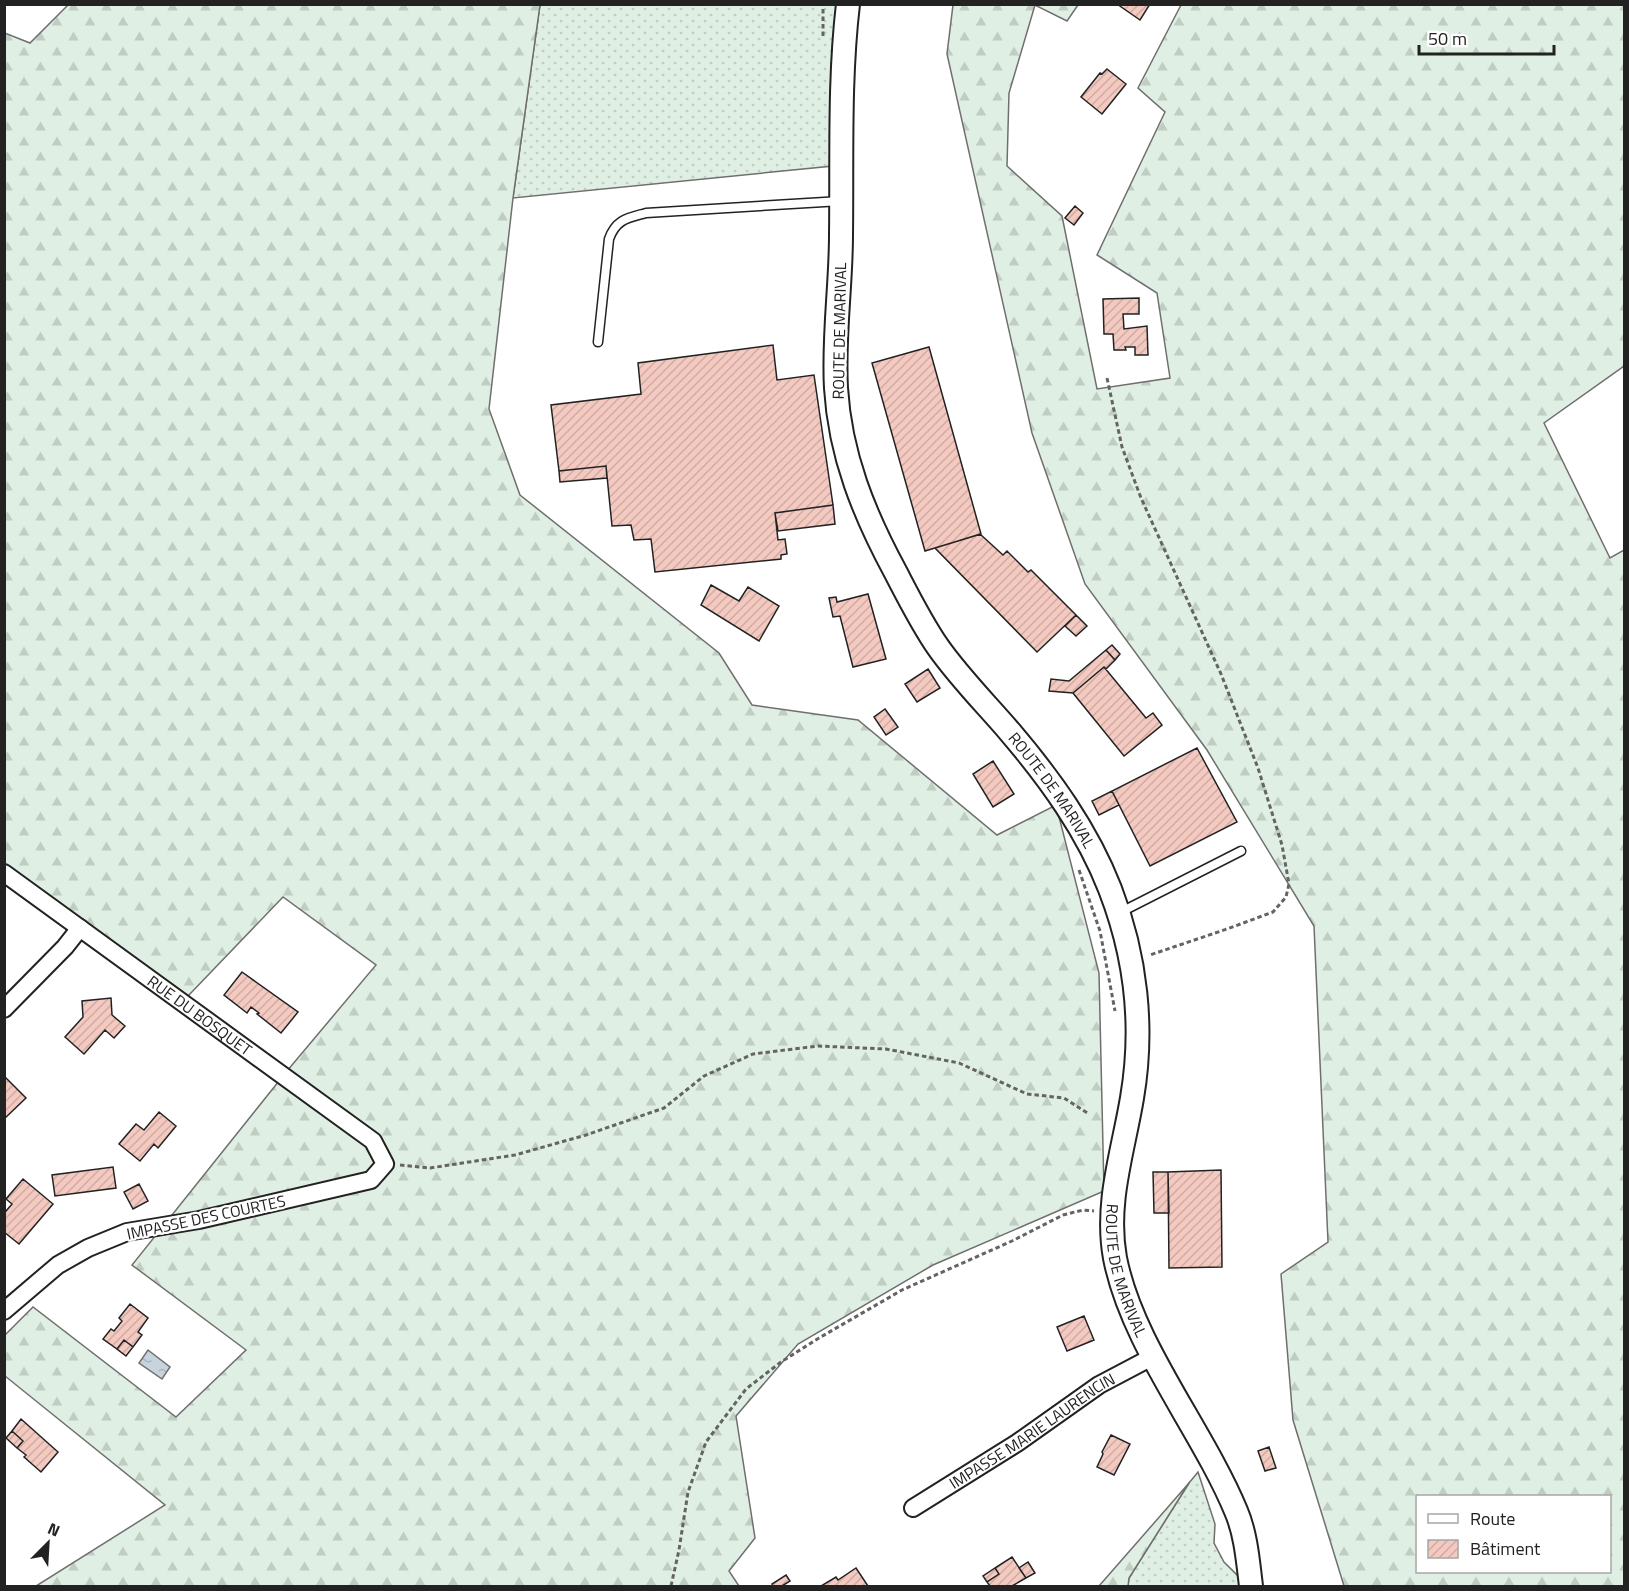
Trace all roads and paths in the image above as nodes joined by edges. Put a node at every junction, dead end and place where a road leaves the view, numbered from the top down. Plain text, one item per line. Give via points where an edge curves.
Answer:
1 (824, 4) edge
2 (848, 4) edge
3 (823, 42) dead end
4 (842, 201) junction
5 (598, 342) dead end
6 (1107, 378) dead end
7 (1241, 851) dead end
8 (1077, 862) dead end
9 (4, 873) edge
10 (1118, 914) junction
11 (80, 928) junction
12 (1131, 961) junction
13 (4, 1010) edge
14 (1116, 1014) dead end
15 (1089, 1114) dead end
16 (385, 1164) junction
17 (1097, 1213) dead end
18 (4, 1311) edge
19 (1154, 1356) junction
20 (914, 1508) dead end
21 (671, 1587) edge
22 (1251, 1587) edge

1 - 3 path
2 - 4 main road, ROUTE DE MARIVAL
4 - 5 lane via 646,213 623,220 613,228 609,239
4 - 10 main road, ROUTE DE MARIVAL via 836,384 843,446 856,490 880,543 939,649 1031,758 1084,832
6 - 12 path via 1122,447 1141,498 1221,674 1258,768 1282,844 1289,884 1286,897 1273,912
7 - 10 lane
8 - 14 path via 1100,931
9 - 11 street, RUE DU BOSQUET
10 - 12 main road, ROUTE DE MARIVAL
11 - 13 street
11 - 16 street, RUE DU BOSQUET via 373,1141
12 - 19 main road, ROUTE DE MARIVAL via 1138,1046 1111,1212 1114,1254 1123,1287
15 - 16 path via 1064,1098 1027,1094 959,1063 886,1049 818,1046 753,1054 704,1076 664,1108 515,1155 430,1168
16 - 18 street, IMPASSE DES COURTES via 371,1180 199,1220 127,1232 58,1265
17 - 21 path via 1083,1210 1063,1215 902,1290 781,1362 746,1389 706,1442 688,1492
19 - 20 street, IMPASSE MARIE LAURENCIN via 1099,1385
19 - 22 main road, ROUTE DE MARIVAL via 1238,1514

